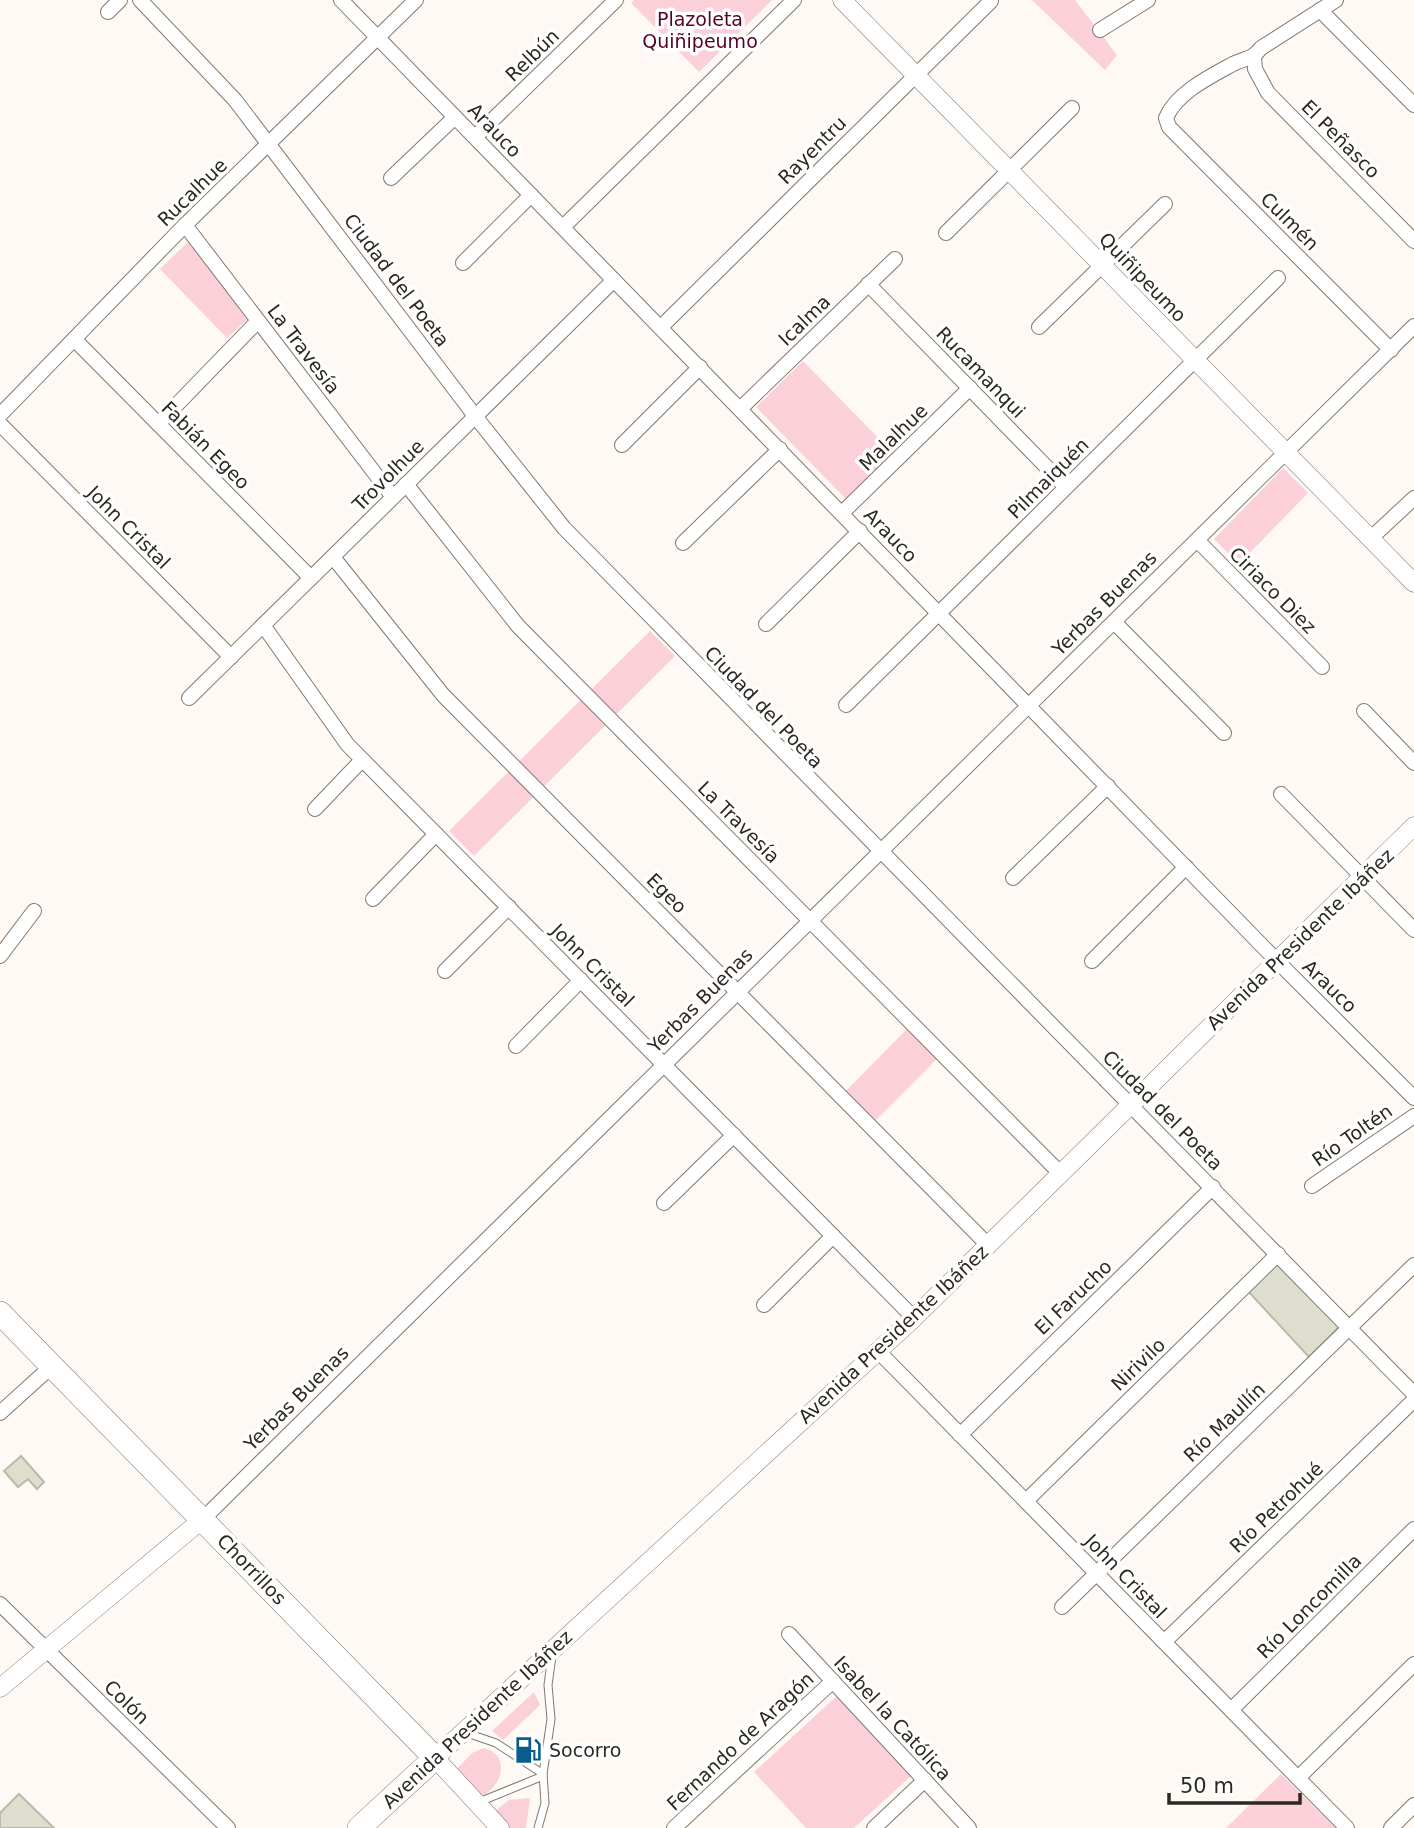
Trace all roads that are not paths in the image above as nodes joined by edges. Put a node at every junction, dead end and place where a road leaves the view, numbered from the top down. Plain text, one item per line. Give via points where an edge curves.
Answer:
1 (120, 0) edge
2 (140, 0) edge
3 (341, 0) edge
4 (416, 0) edge
5 (616, 0) edge
6 (794, 0) edge
7 (842, 0) edge
8 (1148, 0) edge
9 (1336, 0) edge
10 (992, 1) edge
11 (1320, 10) junction
12 (108, 12) dead end
13 (1100, 30) dead end
14 (377, 38) junction
15 (1254, 57) junction
16 (916, 75) junction
17 (1414, 105) edge
18 (1072, 108) dead end
19 (455, 117) junction
20 (475, 137) junction
21 (270, 143) junction
22 (1009, 170) junction
23 (391, 178) dead end
24 (531, 195) junction
25 (1165, 204) dead end
26 (185, 225) junction
27 (563, 227) junction
28 (946, 233) dead end
29 (1414, 241) edge
30 (895, 259) dead end
31 (463, 262) dead end
32 (1102, 265) junction
33 (1278, 278) dead end
34 (614, 279) junction
35 (868, 284) junction
36 (258, 321) junction
37 (1414, 326) edge
38 (661, 327) junction
39 (1039, 327) dead end
40 (74, 339) junction
41 (1391, 349) junction
42 (1194, 360) junction
43 (700, 368) junction
44 (970, 388) junction
45 (740, 409) junction
46 (0, 415) edge
47 (475, 416) junction
48 (0, 424) edge
49 (158, 424) junction
50 (622, 445) dead end
51 (780, 449) junction
52 (1285, 453) junction
53 (407, 484) junction
54 (1066, 487) junction
55 (393, 497) junction
56 (1414, 498) edge
57 (842, 513) junction
58 (860, 531) junction
59 (1370, 539) junction
60 (1197, 541) junction
61 (683, 543) dead end
62 (333, 556) junction
63 (312, 578) junction
64 (1414, 583) edge
65 (939, 612) junction
66 (1114, 622) junction
67 (766, 624) dead end
68 (264, 625) junction
69 (231, 657) junction
70 (1322, 667) dead end
71 (189, 698) dead end
72 (846, 705) dead end
73 (1030, 705) junction
74 (1364, 711) dead end
75 (1224, 733) dead end
76 (362, 760) junction
77 (1414, 763) edge
78 (1108, 786) junction
79 (1281, 794) dead end
80 (315, 809) dead end
81 (1414, 826) edge
82 (436, 834) junction
83 (880, 853) junction
84 (1186, 867) junction
85 (1363, 876) junction
86 (1013, 878) dead end
87 (373, 899) dead end
88 (509, 907) junction
89 (34, 911) dead end
90 (810, 922) junction
91 (1414, 930) edge
92 (0, 956) edge
93 (1092, 961) dead end
94 (1277, 961) junction
95 (445, 971) dead end
96 (581, 980) junction
97 (739, 992) junction
98 (516, 1046) dead end
99 (665, 1064) junction
100 (1414, 1098) edge
101 (1130, 1105) junction
102 (1414, 1116) edge
103 (734, 1135) junction
104 (1060, 1173) junction
105 (1312, 1186) dead end
106 (1213, 1187) junction
107 (664, 1203) dead end
108 (833, 1236) junction
109 (988, 1245) junction
110 (1278, 1254) junction
111 (1414, 1265) edge
112 (764, 1305) dead end
113 (0, 1313) edge
114 (914, 1318) junction
115 (1349, 1328) junction
116 (877, 1351) junction
117 (53, 1365) junction
118 (1414, 1394) edge
119 (1414, 1399) edge
120 (0, 1413) edge
121 (960, 1434) junction
122 (1026, 1501) junction
123 (204, 1518) junction
124 (1414, 1529) edge
125 (1097, 1573) junction
126 (0, 1604) edge
127 (1062, 1607) dead end
128 (789, 1634) dead end
129 (1164, 1642) junction
130 (555, 1647) junction
131 (46, 1649) junction
132 (1414, 1664) edge
133 (833, 1681) junction
134 (0, 1688) edge
135 (1231, 1710) junction
136 (464, 1732) junction
137 (435, 1758) junction
138 (543, 1775) junction
139 (1298, 1778) junction
140 (925, 1780) junction
141 (477, 1803) junction
142 (1413, 1808) edge
143 (228, 1828) edge
144 (359, 1828) edge
145 (500, 1828) edge
146 (538, 1828) edge
147 (674, 1828) edge
148 (874, 1828) edge
149 (969, 1828) edge
150 (1347, 1828) edge
151 (1391, 1828) edge

1 - 12 street
2 - 21 street, Ciudad del Poeta via 226,88
3 - 14 street, Arauco
4 - 14 street, Rucalhue
5 - 20 street, Relbún
6 - 27 street
7 - 16 street, Quiñipeumo
8 - 13 street
9 - 11 street
10 - 16 street, Rayentru
11 - 15 street
11 - 17 street
14 - 19 street, Arauco
14 - 21 street, Rucalhue
15 - 29 street, El Peñasco via 1268,93
15 - 41 street, Culmén via 1193,88 1168,111 1169,127
16 - 22 street, Quiñipeumo
16 - 38 street, Rayentru
18 - 22 street
19 - 20 street, Arauco
19 - 23 street
20 - 24 street, Arauco
21 - 26 street, Rucalhue
21 - 47 street, Ciudad del Poeta
22 - 28 street
22 - 32 street, Quiñipeumo
24 - 27 street, Arauco
24 - 31 street
25 - 32 street
26 - 36 street, La Travesía
26 - 40 street, Rucalhue
27 - 34 street, Arauco
30 - 35 street, Icalma
32 - 39 street
32 - 42 street, Quiñipeumo
33 - 42 street, Pilmaiquén
34 - 38 street, Arauco
34 - 47 street, Trovolhue
35 - 44 street, Rucamanqui
35 - 45 street, Icalma
36 - 49 street
36 - 55 street, La Travesía
37 - 41 street, Yerbas Buenas
38 - 43 street, Arauco
40 - 46 street, Rucalhue
40 - 49 street, Fabián Egeo
41 - 52 street, Yerbas Buenas
42 - 52 street, Quiñipeumo
42 - 54 street, Pilmaiquén
43 - 45 street, Arauco
43 - 50 street
44 - 54 street, Rucamanqui
44 - 57 street, Malalhue
45 - 51 street, Arauco
47 - 53 street, Trovolhue
47 - 83 street, Ciudad del Poeta via 564,528
48 - 69 street, John Cristal
49 - 63 street, Fabián Egeo
51 - 57 street, Arauco
51 - 61 street
52 - 59 street, Quiñipeumo
52 - 60 street, Yerbas Buenas
53 - 55 street, Trovolhue
53 - 90 street, La Travesía via 519,626
54 - 65 street, Pilmaiquén
55 - 62 street, Trovolhue
56 - 59 street
57 - 58 street, Arauco
58 - 65 street, Arauco
58 - 67 street
59 - 64 street, Quiñipeumo
60 - 66 street, Yerbas Buenas
60 - 70 street, Ciriaco Diez
62 - 63 street, Trovolhue
62 - 97 street, Egeo via 443,695
63 - 68 street, Trovolhue
65 - 72 street, Pilmaiquén
65 - 73 street, Arauco
66 - 73 street, Yerbas Buenas
66 - 75 street
68 - 69 street, Trovolhue
68 - 76 street, John Cristal
69 - 71 street, Trovolhue
73 - 78 street, Arauco
73 - 83 street, Yerbas Buenas
74 - 77 street
76 - 80 street
76 - 82 street, John Cristal
78 - 84 street, Arauco
78 - 86 street
79 - 85 street
81 - 85 street, Avenida Presidente Ibáñez
82 - 87 street
82 - 88 street, John Cristal
83 - 90 street, Yerbas Buenas
83 - 101 street, Ciudad del Poeta
84 - 93 street
84 - 94 street, Arauco
85 - 91 street
85 - 94 street, Avenida Presidente Ibáñez
88 - 95 street
88 - 96 street, John Cristal
89 - 92 street
90 - 97 street, Yerbas Buenas
90 - 104 street, La Travesía
94 - 100 street, Arauco
94 - 101 street, Avenida Presidente Ibáñez
96 - 98 street
96 - 99 street, John Cristal
97 - 99 street, Yerbas Buenas
97 - 109 street, Egeo
99 - 103 street, John Cristal
99 - 123 street, Yerbas Buenas
101 - 104 street, Avenida Presidente Ibáñez
101 - 106 street, Ciudad del Poeta
102 - 105 street, Río Toltén
103 - 107 street
103 - 108 street, John Cristal
104 - 109 street, Avenida Presidente Ibáñez
106 - 110 street, Ciudad del Poeta
106 - 121 street, El Farucho
108 - 112 street
108 - 114 street, John Cristal
109 - 114 street, Avenida Presidente Ibáñez
110 - 115 street, Ciudad del Poeta
110 - 122 street, Nirivilo
111 - 115 street, Río Maullín
113 - 117 main road, Chorrillos
114 - 116 street, Avenida Presidente Ibáñez
115 - 118 street, Ciudad del Poeta
115 - 125 street, Río Maullín
116 - 121 street, John Cristal
116 - 130 street, Avenida Presidente Ibáñez
117 - 120 street
117 - 123 main road, Chorrillos
119 - 129 street, Río Petrohué
121 - 122 street, John Cristal
122 - 125 street, John Cristal
123 - 131 street, Yerbas Buenas
123 - 137 main road, Chorrillos
124 - 135 street, Río Loncomilla
125 - 127 street, Río Maullín
125 - 129 street, John Cristal
126 - 131 street, Colón
128 - 133 street, Isabel la Católica
129 - 135 street, John Cristal
130 - 136 street, Avenida Presidente Ibáñez
130 - 138 lane via 549,1672 551,1718
131 - 134 street, Yerbas Buenas
131 - 143 street, Colón
132 - 139 street
133 - 140 street, Isabel la Católica
133 - 147 street, Fernando de Aragón
135 - 139 street, John Cristal
136 - 137 street, Avenida Presidente Ibáñez
136 - 138 lane via 496,1743
137 - 141 street, Chorrillos
137 - 144 main road, Avenida Presidente Ibáñez
138 - 141 lane
138 - 146 lane via 545,1802
139 - 150 street, John Cristal
140 - 148 street
140 - 149 street, Isabel la Católica
141 - 145 street, Chorrillos
142 - 151 street

